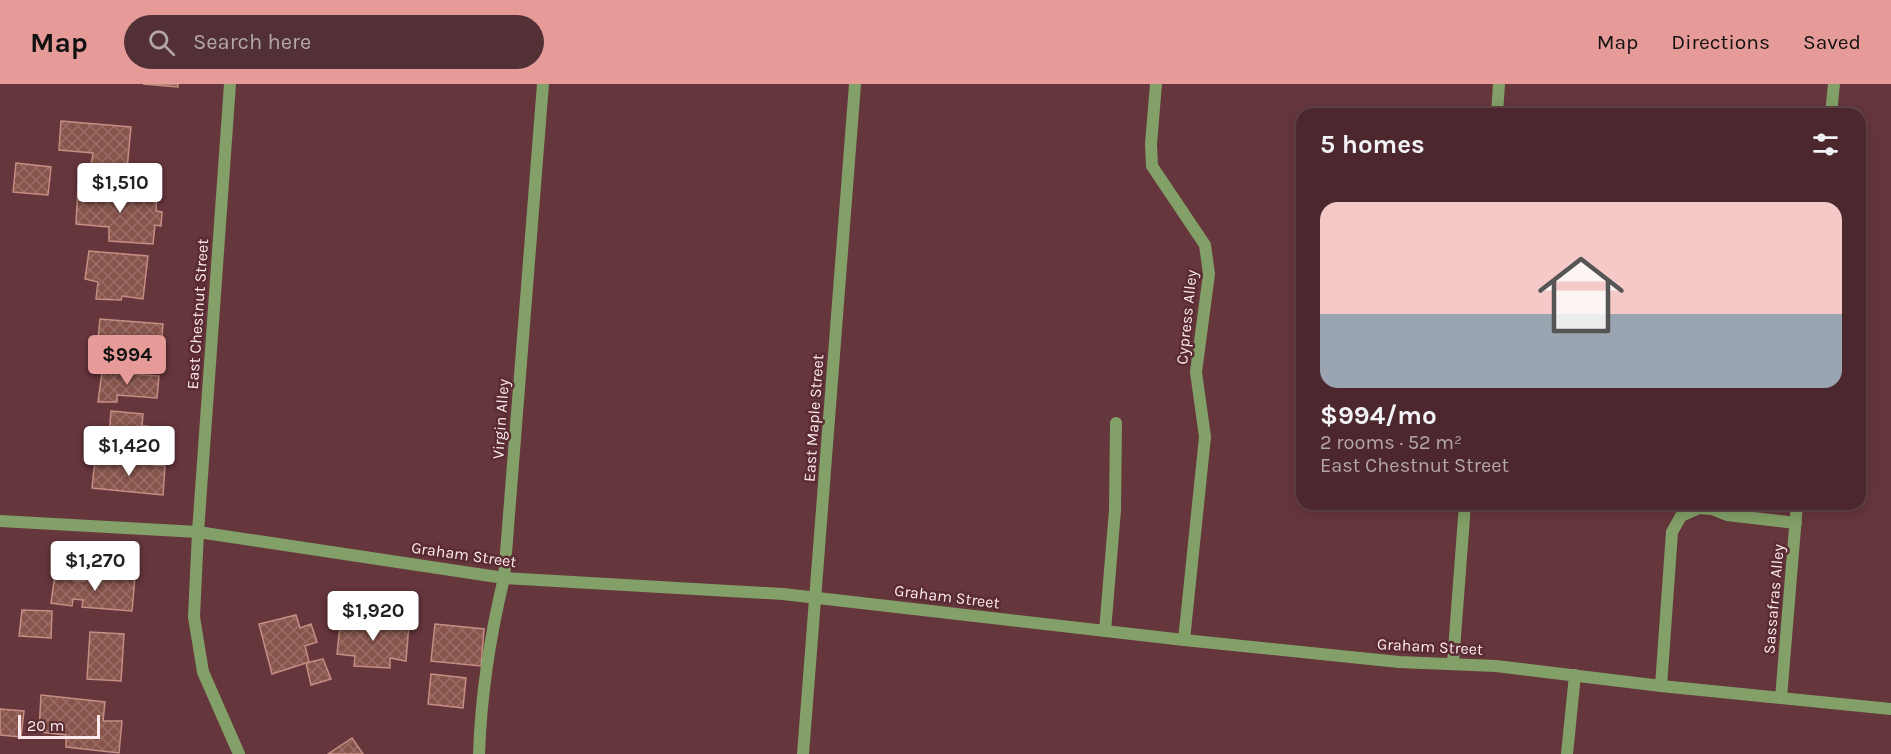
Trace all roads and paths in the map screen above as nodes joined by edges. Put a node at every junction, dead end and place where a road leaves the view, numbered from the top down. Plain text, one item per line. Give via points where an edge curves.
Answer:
1 (230, 84) edge
2 (543, 84) edge
3 (855, 84) edge
4 (1156, 84) edge
5 (1499, 84) edge
6 (1834, 84) edge
7 (1497, 108) edge
8 (1832, 108) edge
9 (1116, 423) dead end
10 (1465, 510) edge
11 (1694, 510) edge
12 (1714, 510) edge
13 (1797, 510) edge
14 (0, 521) edge
15 (1796, 523) junction
16 (198, 532) junction
17 (504, 578) junction
18 (817, 597) junction
19 (1105, 631) junction
20 (1184, 640) junction
21 (1453, 663) junction
22 (1575, 675) junction
23 (1661, 686) junction
24 (1781, 698) junction
25 (1891, 709) edge
26 (239, 754) edge
27 (479, 754) edge
28 (803, 754) edge
29 (1567, 754) edge

1 - 16 street, East Chestnut Street
2 - 17 street, Virgin Alley
3 - 18 street, East Maple Street
4 - 20 street, Cypress Alley via 1150,144 1152,166 1205,245 1209,274 1196,372 1205,437
5 - 7 street
6 - 8 street
9 - 19 street via 1115,510
10 - 21 street
11 - 23 street via 1681,516 1672,532
12 - 15 street
13 - 15 street, Sassafras Alley
14 - 16 street, Graham Street
15 - 24 street, Sassafras Alley
16 - 17 street, Graham Street
16 - 26 street, East Chestnut Street via 194,617 203,672
17 - 18 street, Graham Street
17 - 27 street, Virgin Alley via 481,706
18 - 19 street, Graham Street
18 - 28 street, East Maple Street
19 - 20 street, Graham Street
20 - 21 street, Graham Street via 1399,662
21 - 22 street, Graham Street
22 - 23 street, Graham Street
22 - 29 street
23 - 24 street, Graham Street
24 - 25 street, Graham Street

